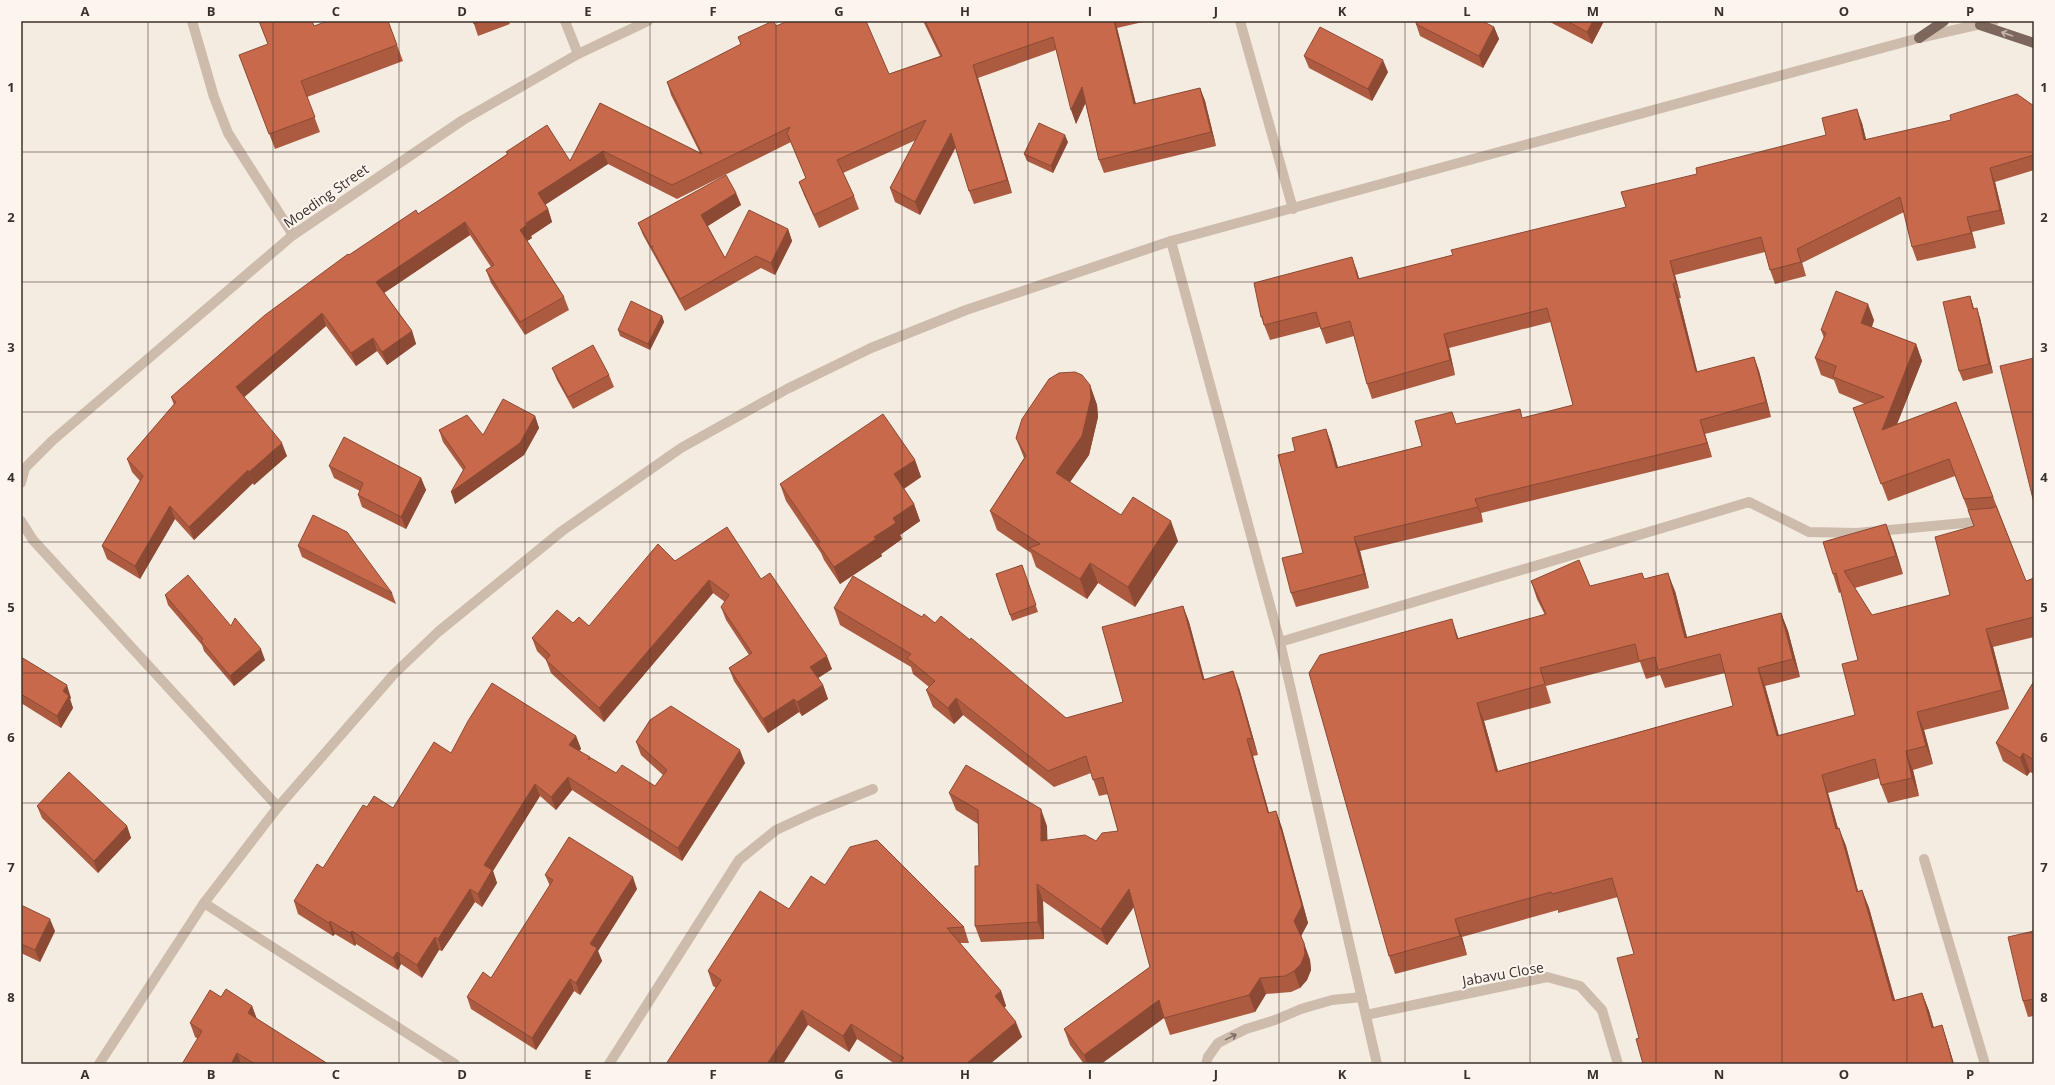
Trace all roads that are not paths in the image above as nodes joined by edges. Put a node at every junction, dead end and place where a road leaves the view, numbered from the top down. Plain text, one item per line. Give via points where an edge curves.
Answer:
1 (192, 21) edge
2 (566, 21) edge
3 (648, 21) edge
4 (1240, 21) edge
5 (1944, 21) edge
6 (1994, 21) edge
7 (1980, 25) junction
8 (1919, 38) junction
9 (2034, 43) edge
10 (578, 54) junction
11 (1293, 209) junction
12 (293, 235) junction
13 (1171, 241) junction
14 (21, 482) edge
15 (1998, 520) edge
16 (21, 521) edge
17 (1280, 642) junction
18 (873, 789) dead end
19 (278, 807) junction
20 (1924, 859) dead end
21 (204, 903) junction
22 (1362, 997) junction
23 (1366, 1015) junction
24 (99, 1064) edge
25 (455, 1064) edge
26 (609, 1064) edge
27 (1206, 1064) edge
28 (1377, 1064) edge
29 (1618, 1064) edge
30 (1984, 1064) edge

1 - 12 street via 214,97 228,133
2 - 10 street
3 - 10 street, Moeding Street
4 - 11 street
5 - 8 main road
6 - 7 street
7 - 8 street
9 -> 7 main road
8 - 11 street
10 - 12 street, Moeding Street via 463,120
11 - 13 street
12 - 14 street, Moeding Street via 53,440 25,468
13 - 17 street
13 - 19 street via 966,310 871,348 787,389 681,448 562,531 438,632 394,674
15 - 17 street via 1857,533 1810,532 1749,502
16 - 19 street via 33,540
17 - 22 street
18 - 26 street via 776,830 739,860
19 - 21 street
20 - 30 street
21 - 24 street
21 - 25 street
22 - 23 street
27 -> 22 street via 1218,1043 1246,1029 1332,1000
23 - 28 street
23 - 29 street, Jabavu Close via 1547,977 1580,986 1602,1010

